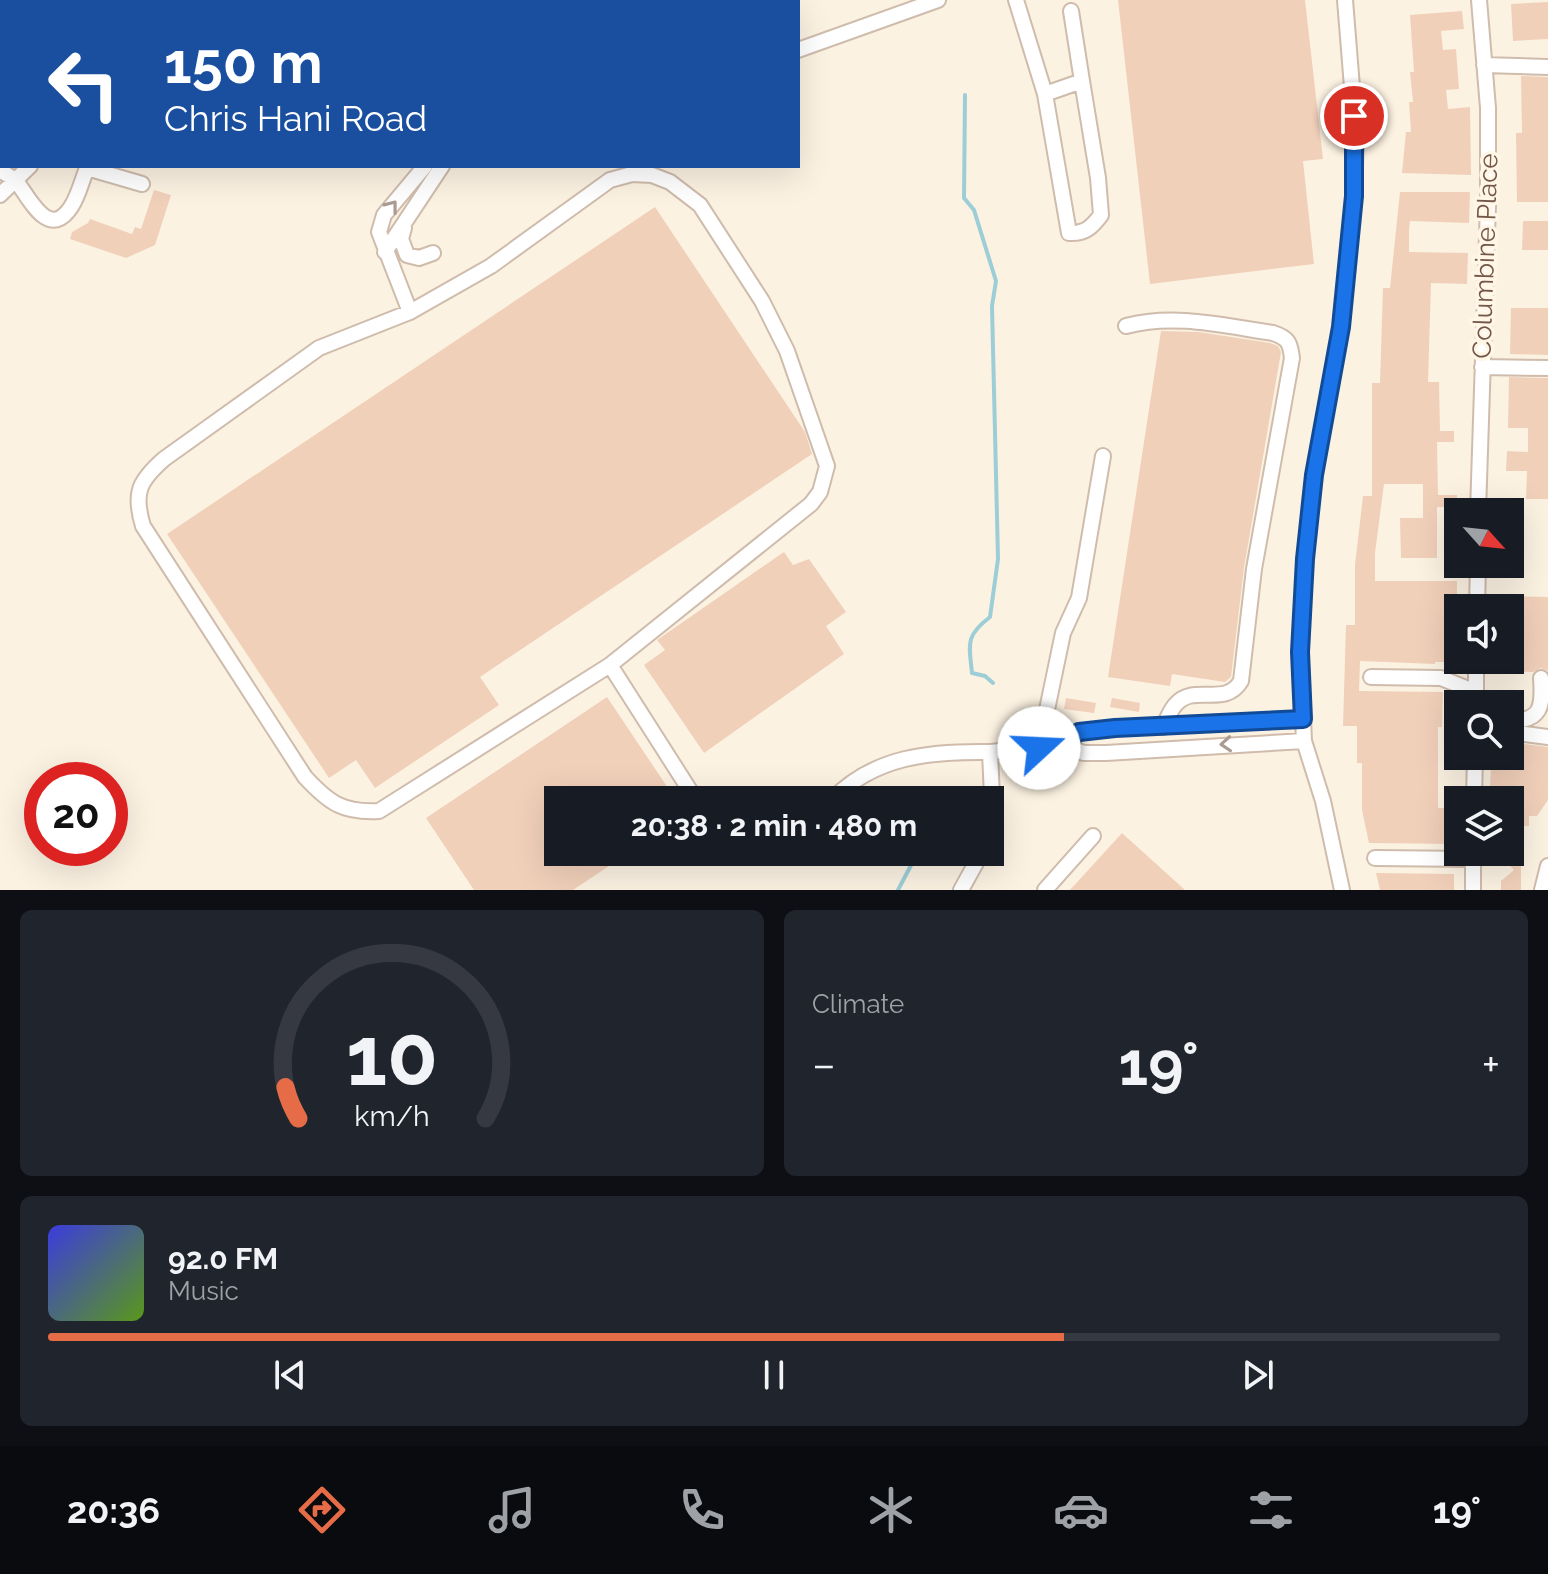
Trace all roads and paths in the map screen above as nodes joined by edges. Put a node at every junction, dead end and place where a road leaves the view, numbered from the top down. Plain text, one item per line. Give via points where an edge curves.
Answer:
1 (938, 0) edge
2 (1016, 0) edge
3 (1345, 0) edge
4 (1479, 0) edge
5 (1071, 11) dead end
6 (800, 49) edge
7 (1484, 65) junction
8 (1548, 67) edge
9 (1082, 81) junction
10 (1045, 94) junction
11 (28, 168) edge
12 (88, 168) edge
13 (91, 168) edge
14 (423, 168) edge
15 (441, 168) edge
16 (0, 170) edge
17 (15, 181) junction
18 (142, 184) dead end
19 (0, 195) edge
20 (404, 225) junction
21 (385, 252) junction
22 (433, 253) dead end
23 (410, 312) junction
24 (1126, 326) dead end
25 (1482, 367) junction
26 (1548, 368) edge
27 (1103, 456) dead end
28 (1478, 498) edge
29 (610, 665) junction
30 (1371, 677) dead end
31 (1541, 678) dead end
32 (1464, 690) edge
33 (1303, 719) junction
34 (1524, 721) edge
35 (1163, 727) junction
36 (1524, 734) edge
37 (1548, 737) edge
38 (1304, 741) junction
39 (1060, 745) junction
40 (1039, 748) junction
41 (990, 752) junction
42 (687, 786) edge
43 (845, 786) edge
44 (992, 786) edge
45 (1093, 836) dead end
46 (1444, 856) edge
47 (1375, 858) dead end
48 (974, 866) edge
49 (1473, 866) edge
50 (1548, 866) edge
51 (961, 890) edge
52 (1045, 890) edge
53 (1342, 890) edge
54 (1473, 890) edge
55 (1542, 890) edge

1 - 6 street
2 - 10 street
3 - 33 street via 1356,137 1354,196 1341,327 1305,559
4 - 7 street, Columbine Place
5 - 9 street
7 - 8 street
7 - 25 street, Columbine Place via 1488,264
9 - 10 street
9 - 10 street via 1101,215 1078,234 1069,233
11 - 17 street
12 - 17 street via 73,205 51,219 38,214
13 - 18 street
21 -> 14 street via 379,232 384,215
15 - 20 street
16 - 17 street
17 - 19 street
20 - 21 street
20 - 22 street via 401,239 407,255
21 - 23 street
23 - 29 street via 491,266 610,180 632,174 670,182 700,205 762,301 787,351 827,466 820,492
23 - 29 street via 319,348 164,459 139,488 143,526 305,777 341,807 379,811
24 - 35 street via 1189,320 1273,333 1291,343 1241,681 1223,696 1188,695 1177,702
25 - 26 street
25 - 28 street, Columbine Place
27 - 40 street via 1079,598 1063,633
29 - 42 street
30 - 32 street via 1446,678
31 - 34 street via 1539,711
33 - 35 street
33 - 38 street
35 - 39 street via 1079,732
36 - 37 street
38 -> 39 street via 1106,753
38 - 53 street
39 - 40 street
40 - 41 street
41 - 43 street via 922,754 877,767
41 - 44 street
45 - 52 street
46 - 47 street
48 - 51 street
49 - 54 street
50 - 55 street

